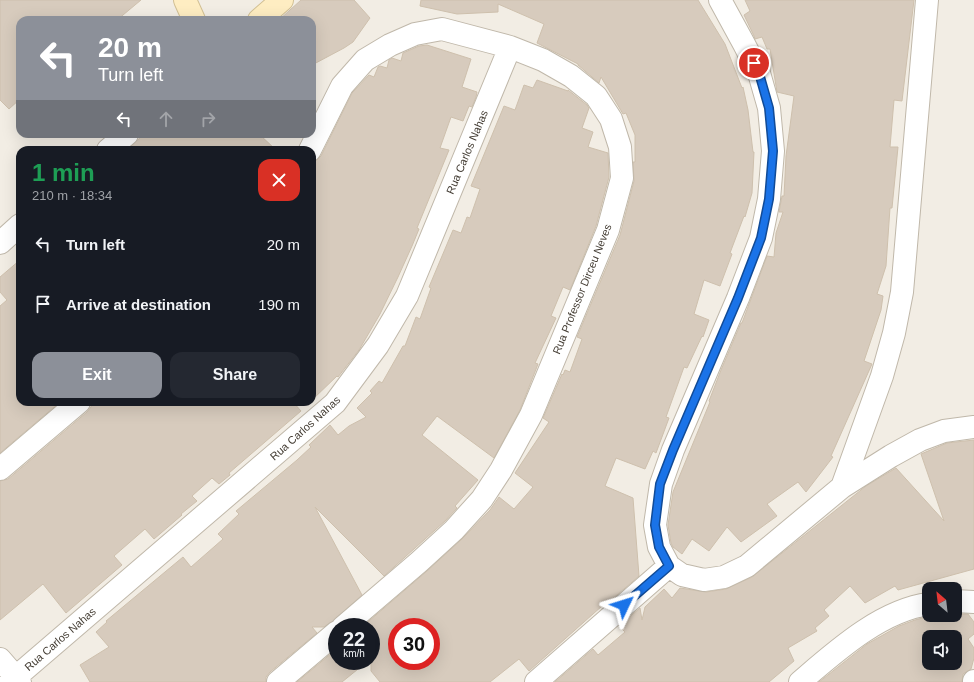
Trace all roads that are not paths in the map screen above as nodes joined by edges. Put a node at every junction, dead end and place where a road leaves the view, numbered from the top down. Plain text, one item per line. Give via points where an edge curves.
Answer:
1 (185, 0) edge
2 (282, 0) edge
3 (720, 0) edge
4 (927, 0) edge
5 (192, 16) edge
6 (264, 16) edge
7 (510, 47) junction
8 (316, 134) edge
9 (122, 138) edge
10 (113, 146) edge
11 (16, 228) edge
12 (0, 242) edge
13 (74, 406) edge
14 (974, 427) edge
15 (0, 469) edge
16 (842, 487) junction
17 (669, 566) junction
18 (962, 601) edge
19 (974, 602) edge
20 (922, 605) edge
21 (354, 618) edge
22 (328, 640) edge
23 (0, 659) edge
24 (15, 680) edge
25 (278, 682) edge
26 (536, 682) edge
27 (800, 682) edge

1 - 5 street
2 - 6 street
3 - 17 street via 759,73 769,108 773,151 769,199 761,238 660,484 655,525 659,547
4 - 16 street via 902,292 882,376
7 - 8 street, Rua Professor Dirceu Neves via 442,29 415,34 390,44 365,60 342,86
7 - 21 street, Rua Professor Dirceu Neves via 543,60 571,76 596,96 610,119 620,146 622,178 608,230 531,415 482,499 454,530
7 - 24 street, Rua Carlos Nahas via 407,296 378,345 335,403
9 - 10 street
11 - 12 street
13 - 15 street
14 - 16 street via 944,430 920,440
16 - 17 street via 747,566 724,577 704,580 682,575
17 - 26 street
18 - 19 street
20 - 27 street via 882,620 840,647
22 - 25 street
23 - 24 street

